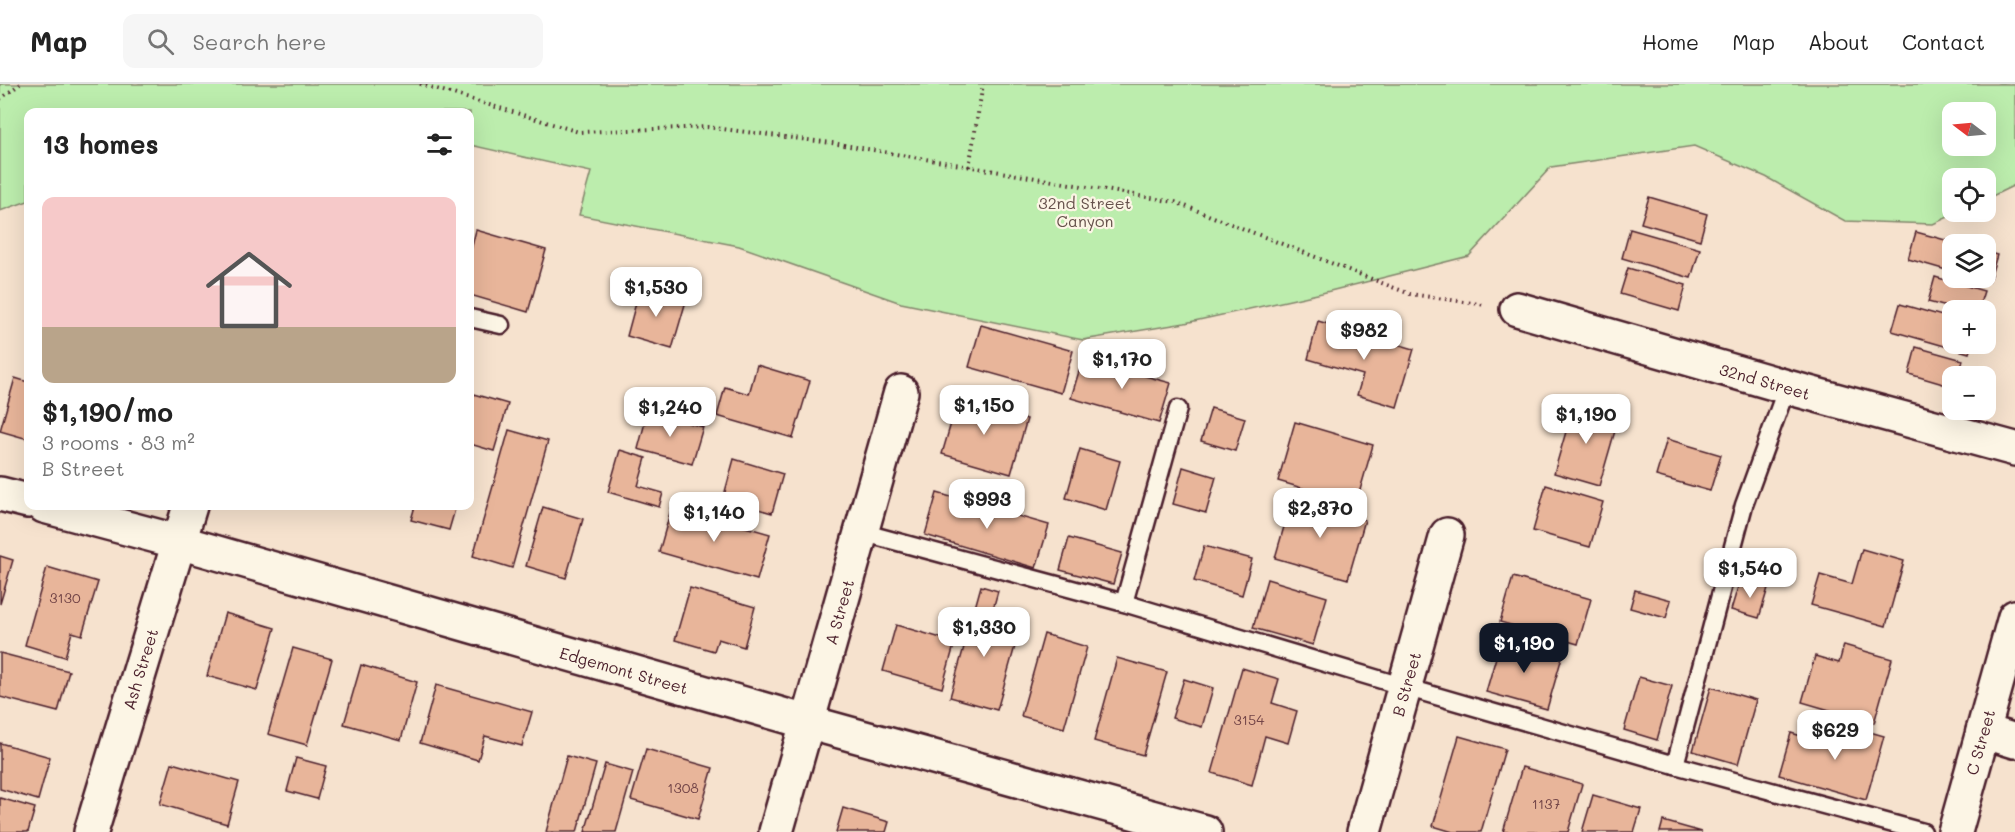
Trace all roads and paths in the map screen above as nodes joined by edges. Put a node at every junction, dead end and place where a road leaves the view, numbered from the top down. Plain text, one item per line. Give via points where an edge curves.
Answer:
1 (20, 84) edge
2 (420, 84) edge
3 (983, 84) edge
4 (0, 99) edge
5 (969, 167) junction
6 (1517, 309) joint
7 (474, 319) edge
8 (501, 325) dead end
9 (1787, 387) junction
10 (902, 392) dead end
11 (1178, 409) dead end
12 (2015, 449) edge
13 (0, 494) edge
14 (24, 500) edge
15 (59, 510) edge
16 (189, 510) edge
17 (861, 532) junction
18 (1447, 535) dead end
19 (179, 542) junction
20 (1124, 603) junction
21 (2015, 617) edge
22 (1405, 687) junction
23 (807, 722) junction
24 (1983, 731) junction
25 (2015, 741) edge
26 (1675, 765) junction
27 (91, 832) edge
28 (776, 832) edge
29 (1205, 832) edge
30 (1364, 832) edge
31 (1923, 832) edge
32 (1955, 832) edge

1 - 4 path
2 - 5 path via 579,132 707,127 832,143
3 - 5 path
5 - 6 path via 1175,202 1410,294
6 - 9 street, 32nd Street
7 - 8 lane
9 - 12 street, 32nd Street
9 - 26 lane via 1744,505
10 - 17 street, A Street
11 - 20 lane
13 - 14 street
15 - 19 street, Edgemont Street
16 - 19 street, Ash Street
17 - 20 lane
17 - 23 street, A Street
18 - 22 street, B Street
19 - 23 street, Edgemont Street
19 - 27 street, Ash Street
20 - 22 lane
21 - 24 street, C Street
22 - 26 lane
22 - 30 street, B Street
23 - 28 street, A Street
23 - 29 street, Edgemont Street
24 - 25 street
24 - 32 street, C Street
26 - 31 lane

